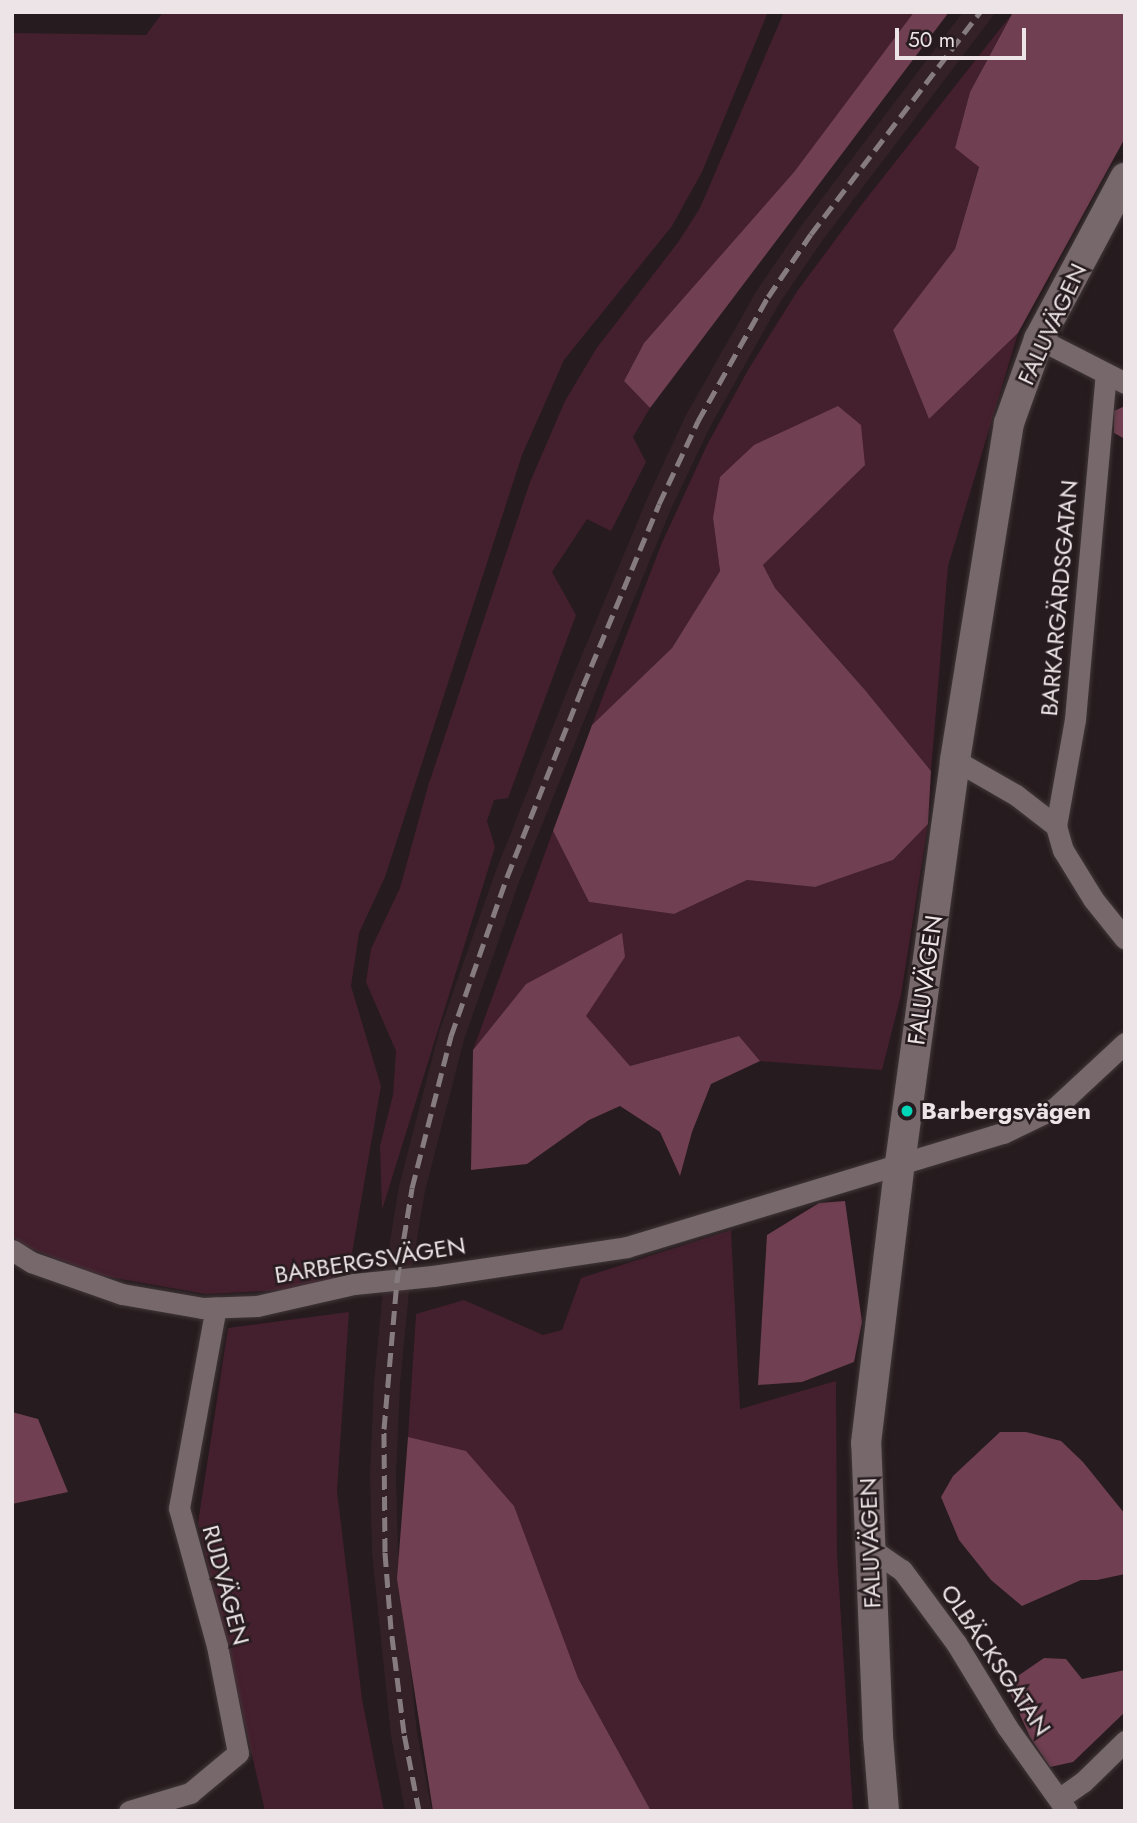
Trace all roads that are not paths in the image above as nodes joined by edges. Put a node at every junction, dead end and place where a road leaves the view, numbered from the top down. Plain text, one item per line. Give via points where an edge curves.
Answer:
1 (1125, 178) edge
2 (1039, 339) junction
3 (1115, 379) edge
4 (955, 761) junction
5 (1056, 826) junction
6 (1125, 939) edge
7 (1125, 1043) edge
8 (900, 1163) junction
9 (12, 1250) edge
10 (216, 1307) junction
11 (870, 1548) junction
12 (1125, 1741) edge
13 (1063, 1804) edge
14 (129, 1811) edge
15 (884, 1811) edge

1 - 2 street, FALUVÄGEN
2 - 3 street
2 - 4 street, FALUVÄGEN via 1009,423
3 - 5 street, BARKARGÄRDSGATAN via 1075,719
4 - 5 street via 1016,795
4 - 8 street, FALUVÄGEN
5 - 6 street via 1063,850
7 - 8 street, BARBERGSVÄGEN via 1055,1108 1003,1133
8 - 10 street, BARBERGSVÄGEN via 627,1247 354,1284 257,1306
8 - 11 street, FALUVÄGEN via 866,1443
9 - 10 street, BARBERGSVÄGEN via 64,1275 122,1293
10 - 14 street, RUDVÄGEN via 178,1508 217,1646 238,1752 190,1793
11 - 13 street, OLBÄCKSGATAN via 902,1570
11 - 15 street, FALUVÄGEN
12 - 13 street

